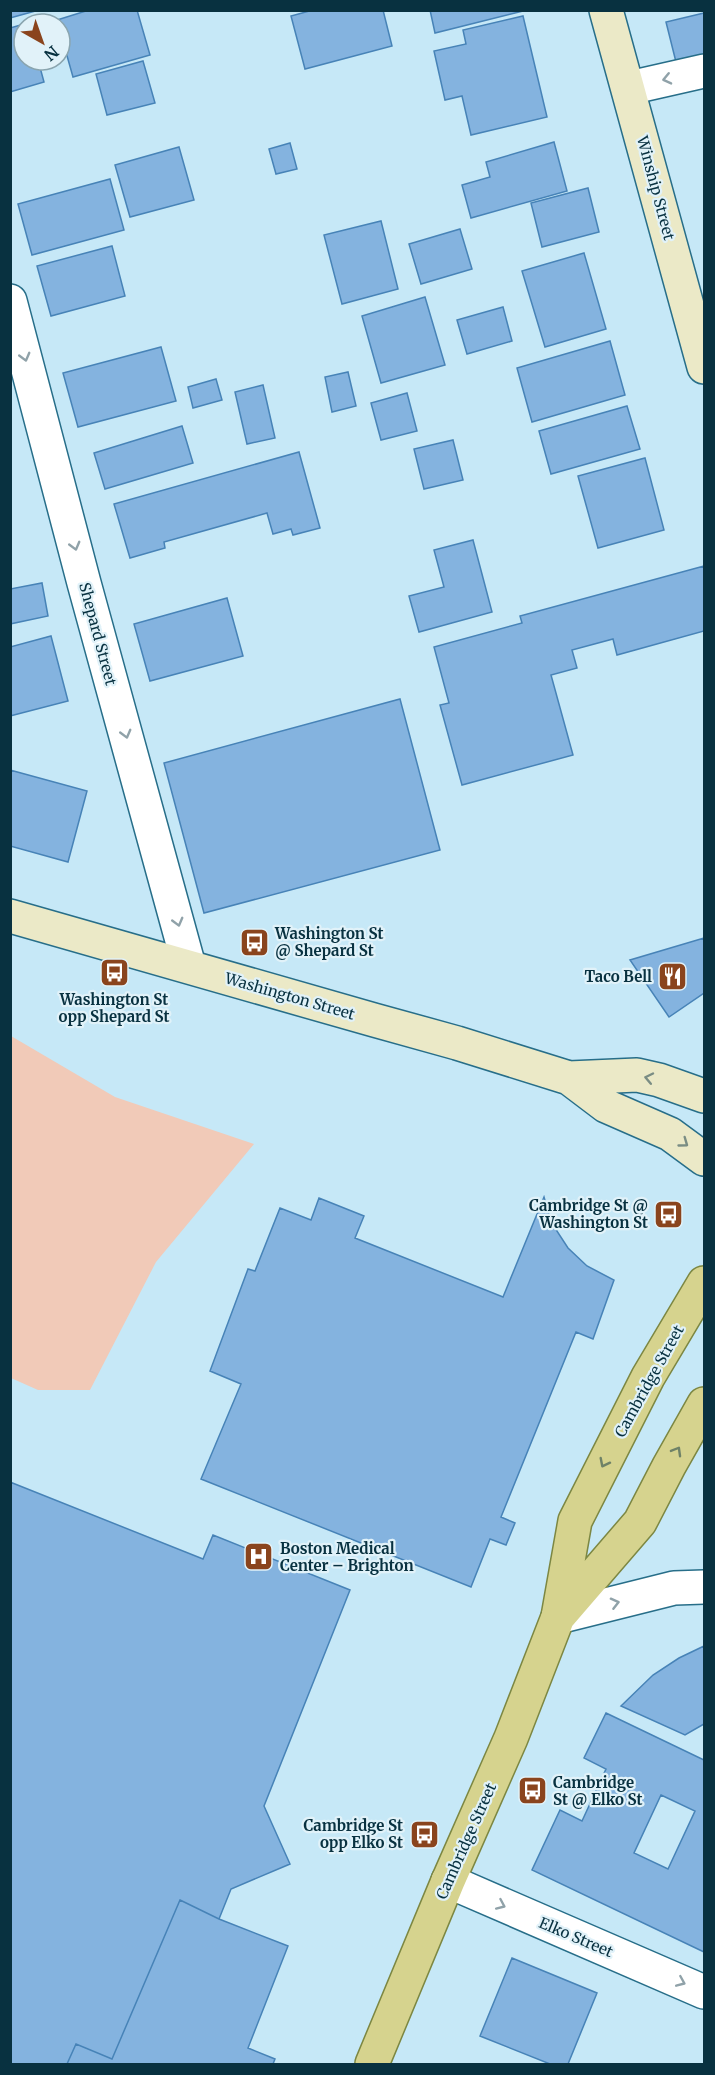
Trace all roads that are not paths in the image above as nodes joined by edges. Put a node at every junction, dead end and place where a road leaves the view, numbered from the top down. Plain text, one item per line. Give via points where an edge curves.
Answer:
1 (606, 10) edge
2 (705, 71) edge
3 (629, 88) junction
4 (10, 301) edge
5 (705, 367) edge
6 (10, 916) edge
7 (189, 966) junction
8 (569, 1078) junction
9 (705, 1096) edge
10 (705, 1159) edge
11 (705, 1283) edge
12 (705, 1404) edge
13 (705, 1587) edge
14 (558, 1617) junction
15 (448, 1881) junction
16 (705, 1992) edge
17 (372, 2064) edge

1 - 3 main road, Winship Street
2 -> 3 street
3 - 5 main road, Winship Street
4 -> 7 street, Shepard Street
6 - 7 main road, Washington Street
7 - 8 main road, Washington Street
9 -> 8 main road, Washington Street via 637,1076
8 -> 10 main road, Washington Street via 606,1106 670,1134
11 -> 14 main road, Cambridge Street via 648,1377 575,1521
14 -> 12 main road, Cambridge Street via 640,1522
14 -> 13 street via 674,1588
14 - 15 main road, Cambridge Street via 511,1738
15 -> 16 street, Elko Street
15 - 17 main road, Cambridge Street

